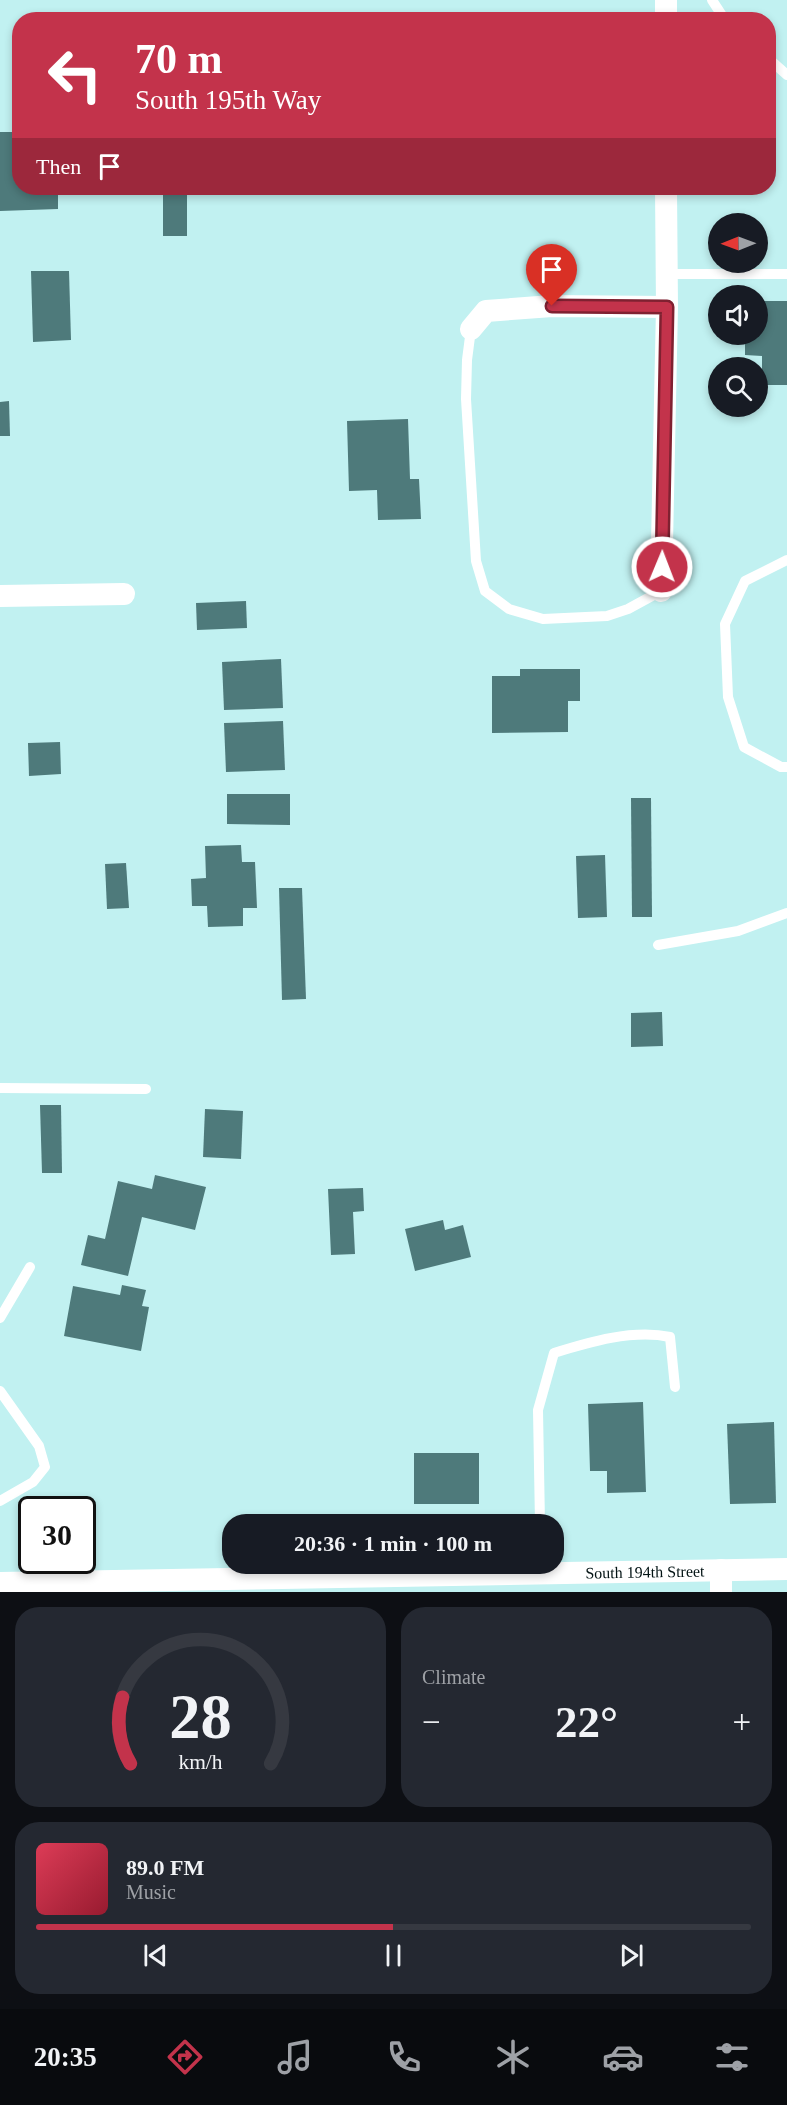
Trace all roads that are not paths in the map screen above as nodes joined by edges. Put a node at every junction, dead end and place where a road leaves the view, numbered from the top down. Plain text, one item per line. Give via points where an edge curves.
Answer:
1 (666, 195) edge
2 (666, 274) junction
3 (787, 274) edge
4 (667, 307) junction
5 (471, 329) joint
6 (787, 560) edge
7 (662, 591) joint
8 (124, 594) dead end
9 (0, 596) edge
10 (787, 767) edge
11 (787, 913) edge
12 (658, 945) dead end
13 (0, 1088) edge
14 (146, 1089) dead end
15 (30, 1267) dead end
16 (0, 1318) edge
17 (675, 1387) dead end
18 (0, 1391) edge
19 (0, 1501) edge
20 (540, 1514) edge
21 (787, 1569) edge
22 (564, 1570) edge
23 (326, 1574) edge
24 (721, 1581) edge
25 (0, 1583) edge

1 - 2 street
2 - 3 lane
2 - 4 street
4 - 5 street via 552,306 486,311
4 - 7 street
5 - 7 lane via 467,410 476,561 485,591 509,609 543,619 608,616
6 - 10 lane via 745,581 725,624 728,697 744,747
8 - 9 street
11 - 12 lane via 738,931
13 - 14 lane
15 - 16 lane
17 - 20 lane via 670,1337 658,1334 597,1340 554,1353 538,1410
18 - 19 lane via 39,1446 45,1467 33,1482
21 - 24 street, South 194th Street
22 - 24 street, South 194th Street
23 - 25 street, South 194th Street

